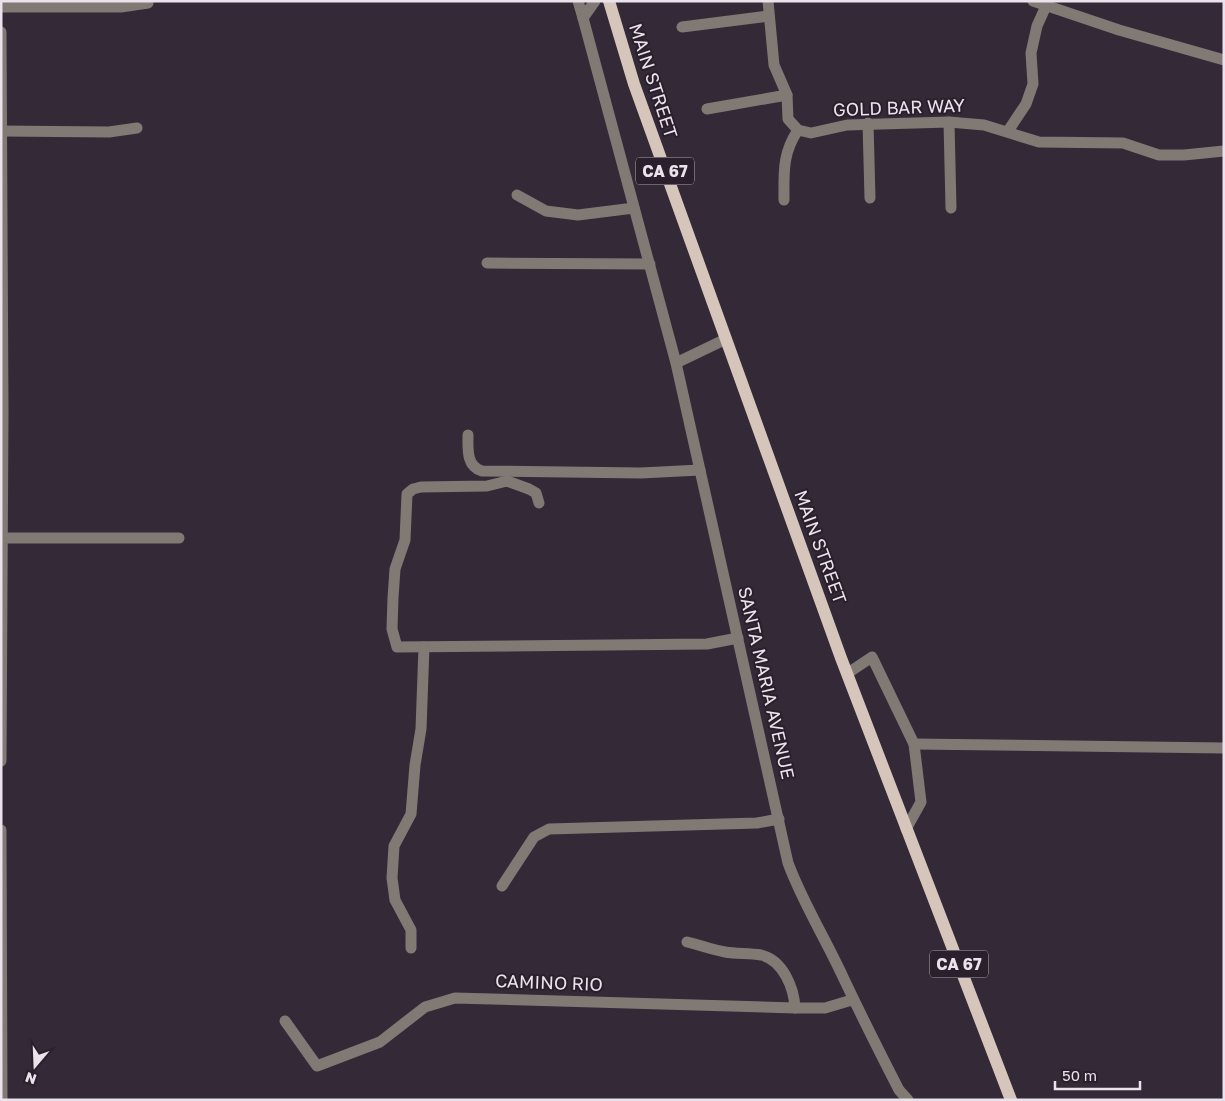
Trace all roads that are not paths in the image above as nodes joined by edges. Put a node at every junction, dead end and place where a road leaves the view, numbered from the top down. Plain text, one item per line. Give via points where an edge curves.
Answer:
1 (578, 1) edge
2 (595, 1) edge
3 (608, 1) edge
4 (768, 1) edge
5 (1033, 1) edge
6 (148, 3) dead end
7 (1, 4) edge
8 (1046, 6) junction
9 (769, 16) junction
10 (583, 18) junction
11 (682, 27) dead end
12 (1, 32) edge
13 (1224, 60) edge
14 (788, 94) junction
15 (707, 109) dead end
16 (949, 122) junction
17 (868, 123) junction
18 (137, 128) dead end
19 (798, 130) junction
20 (2, 131) edge
21 (1008, 131) junction
22 (1224, 151) edge
23 (517, 195) dead end
24 (870, 198) dead end
25 (784, 200) dead end
26 (634, 208) junction
27 (951, 208) dead end
28 (487, 263) dead end
29 (650, 264) junction
30 (726, 339) junction
31 (676, 363) junction
32 (468, 435) dead end
33 (700, 470) junction
34 (539, 503) dead end
35 (2, 538) junction
36 (179, 538) dead end
37 (738, 638) junction
38 (424, 647) junction
39 (848, 673) junction
40 (2, 731) edge
41 (914, 744) junction
42 (1224, 748) edge
43 (1, 762) edge
44 (778, 819) junction
45 (906, 829) junction
46 (1, 830) edge
47 (502, 886) dead end
48 (687, 942) dead end
49 (411, 948) dead end
50 (2, 982) edge
51 (2, 998) edge
52 (852, 1000) junction
53 (795, 1008) junction
54 (285, 1021) dead end
55 (2, 1100) edge
56 (908, 1100) edge
57 (1011, 1100) edge

1 - 10 street, SANTA MARIA AVENUE
2 - 10 street
3 - 30 main road, MAIN STREET / CA 67 via 634,84
4 - 9 street
5 - 8 street
6 - 7 street via 120,7
8 - 13 street
8 - 21 street via 1037,26 1031,54 1033,84 1026,104
9 - 11 street
9 - 14 street via 774,65
10 - 26 street, SANTA MARIA AVENUE
12 - 20 street
14 - 15 street
14 - 19 street via 788,120
16 - 17 street, GOLD BAR WAY
16 - 21 street, GOLD BAR WAY
16 - 27 street
17 - 19 street, GOLD BAR WAY via 811,132
17 - 24 street
18 - 20 street via 109,132
19 - 25 street via 789,143 784,160
20 - 35 street
21 - 22 street, GOLD BAR WAY via 1039,142 1123,143 1159,155 1184,156
23 - 26 street via 546,211 578,215
26 - 29 street, SANTA MARIA AVENUE
28 - 29 street
29 - 31 street, SANTA MARIA AVENUE
30 - 31 street
30 - 39 main road, MAIN STREET / CA 67
31 - 33 street, SANTA MARIA AVENUE
32 - 33 street via 472,466 482,471 641,473
33 - 37 street, SANTA MARIA AVENUE
34 - 38 street via 529,488 507,481 486,486 421,487 407,494 405,540 395,569 392,629 397,647
35 - 36 street
35 - 40 street
37 - 38 street via 707,644
37 - 44 street, SANTA MARIA AVENUE
38 - 49 street via 421,729 410,814 394,846 392,878 395,900 411,930
39 - 41 street via 872,657
39 - 45 main road, MAIN STREET / CA 67
40 - 43 street
41 - 42 street
41 - 45 street via 921,802
44 - 47 street via 756,823 549,829 534,836
44 - 52 street, SANTA MARIA AVENUE via 798,890
45 - 57 main road, MAIN STREET / CA 67
46 - 50 street
48 - 53 street via 773,960 794,991
50 - 51 street
51 - 55 street
52 - 53 street, CAMINO RIO via 825,1008
52 - 56 street, SANTA MARIA AVENUE via 899,1090
53 - 54 street, CAMINO RIO via 455,998 425,1007 380,1042 317,1066

